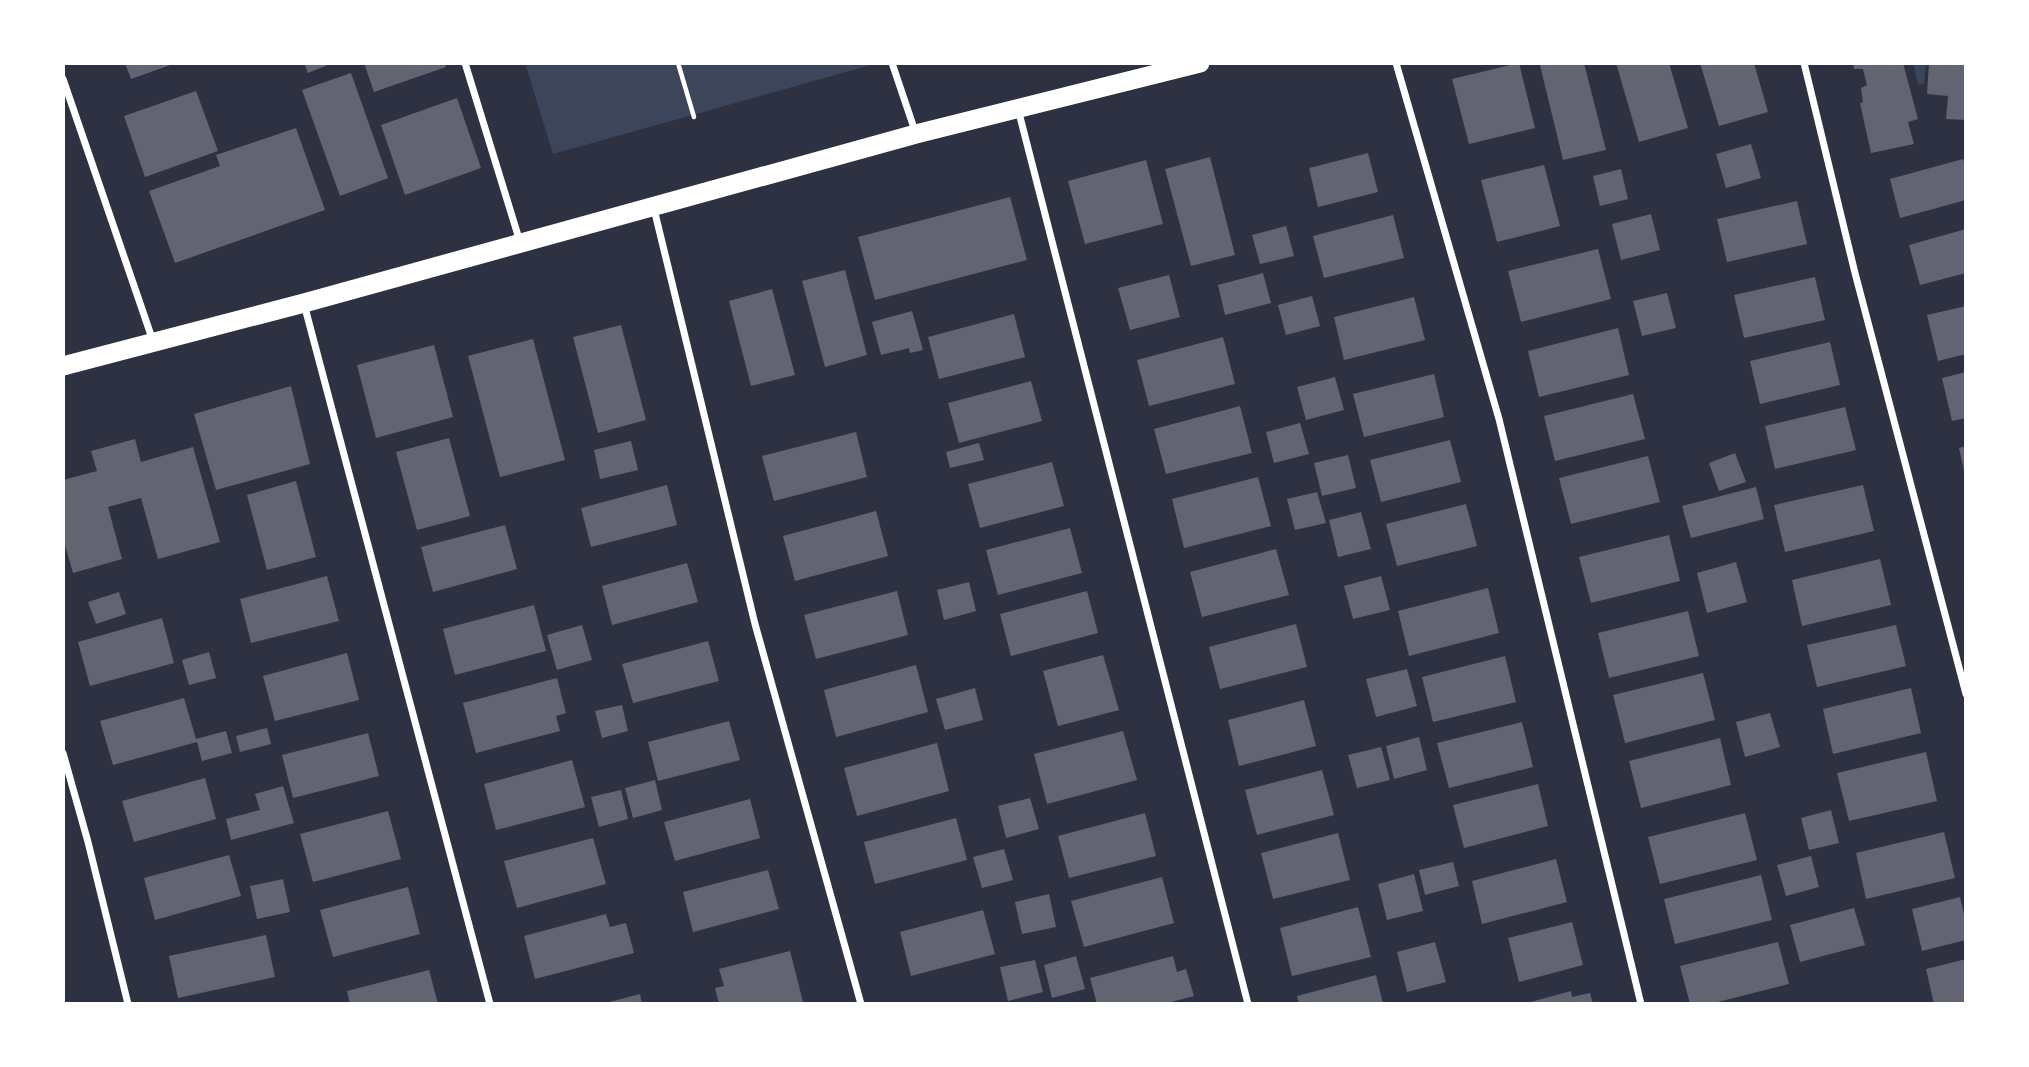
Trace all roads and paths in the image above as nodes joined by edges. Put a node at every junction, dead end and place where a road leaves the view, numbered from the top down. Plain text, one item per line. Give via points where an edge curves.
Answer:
1 (465, 63) edge
2 (678, 63) edge
3 (892, 63) edge
4 (1200, 63) edge
5 (1395, 63) edge
6 (1804, 63) edge
7 (1177, 66) edge
8 (63, 79) edge
9 (1018, 108) junction
10 (694, 117) dead end
11 (916, 134) junction
12 (653, 205) junction
13 (520, 243) junction
14 (304, 303) junction
15 (153, 341) junction
16 (63, 366) edge
17 (1966, 694) edge
18 (63, 752) edge
19 (128, 1004) edge
20 (490, 1004) edge
21 (860, 1004) edge
22 (1248, 1004) edge
23 (1641, 1004) edge

1 - 13 street
2 - 10 path
3 - 11 street
4 - 7 highway
5 - 23 street via 1499,419
6 - 17 street
7 - 9 highway
8 - 15 street
9 - 11 highway
9 - 22 street
11 - 12 highway
12 - 13 highway
12 - 21 street via 755,624
13 - 14 highway
14 - 15 highway
14 - 20 street
15 - 16 highway
18 - 19 street

